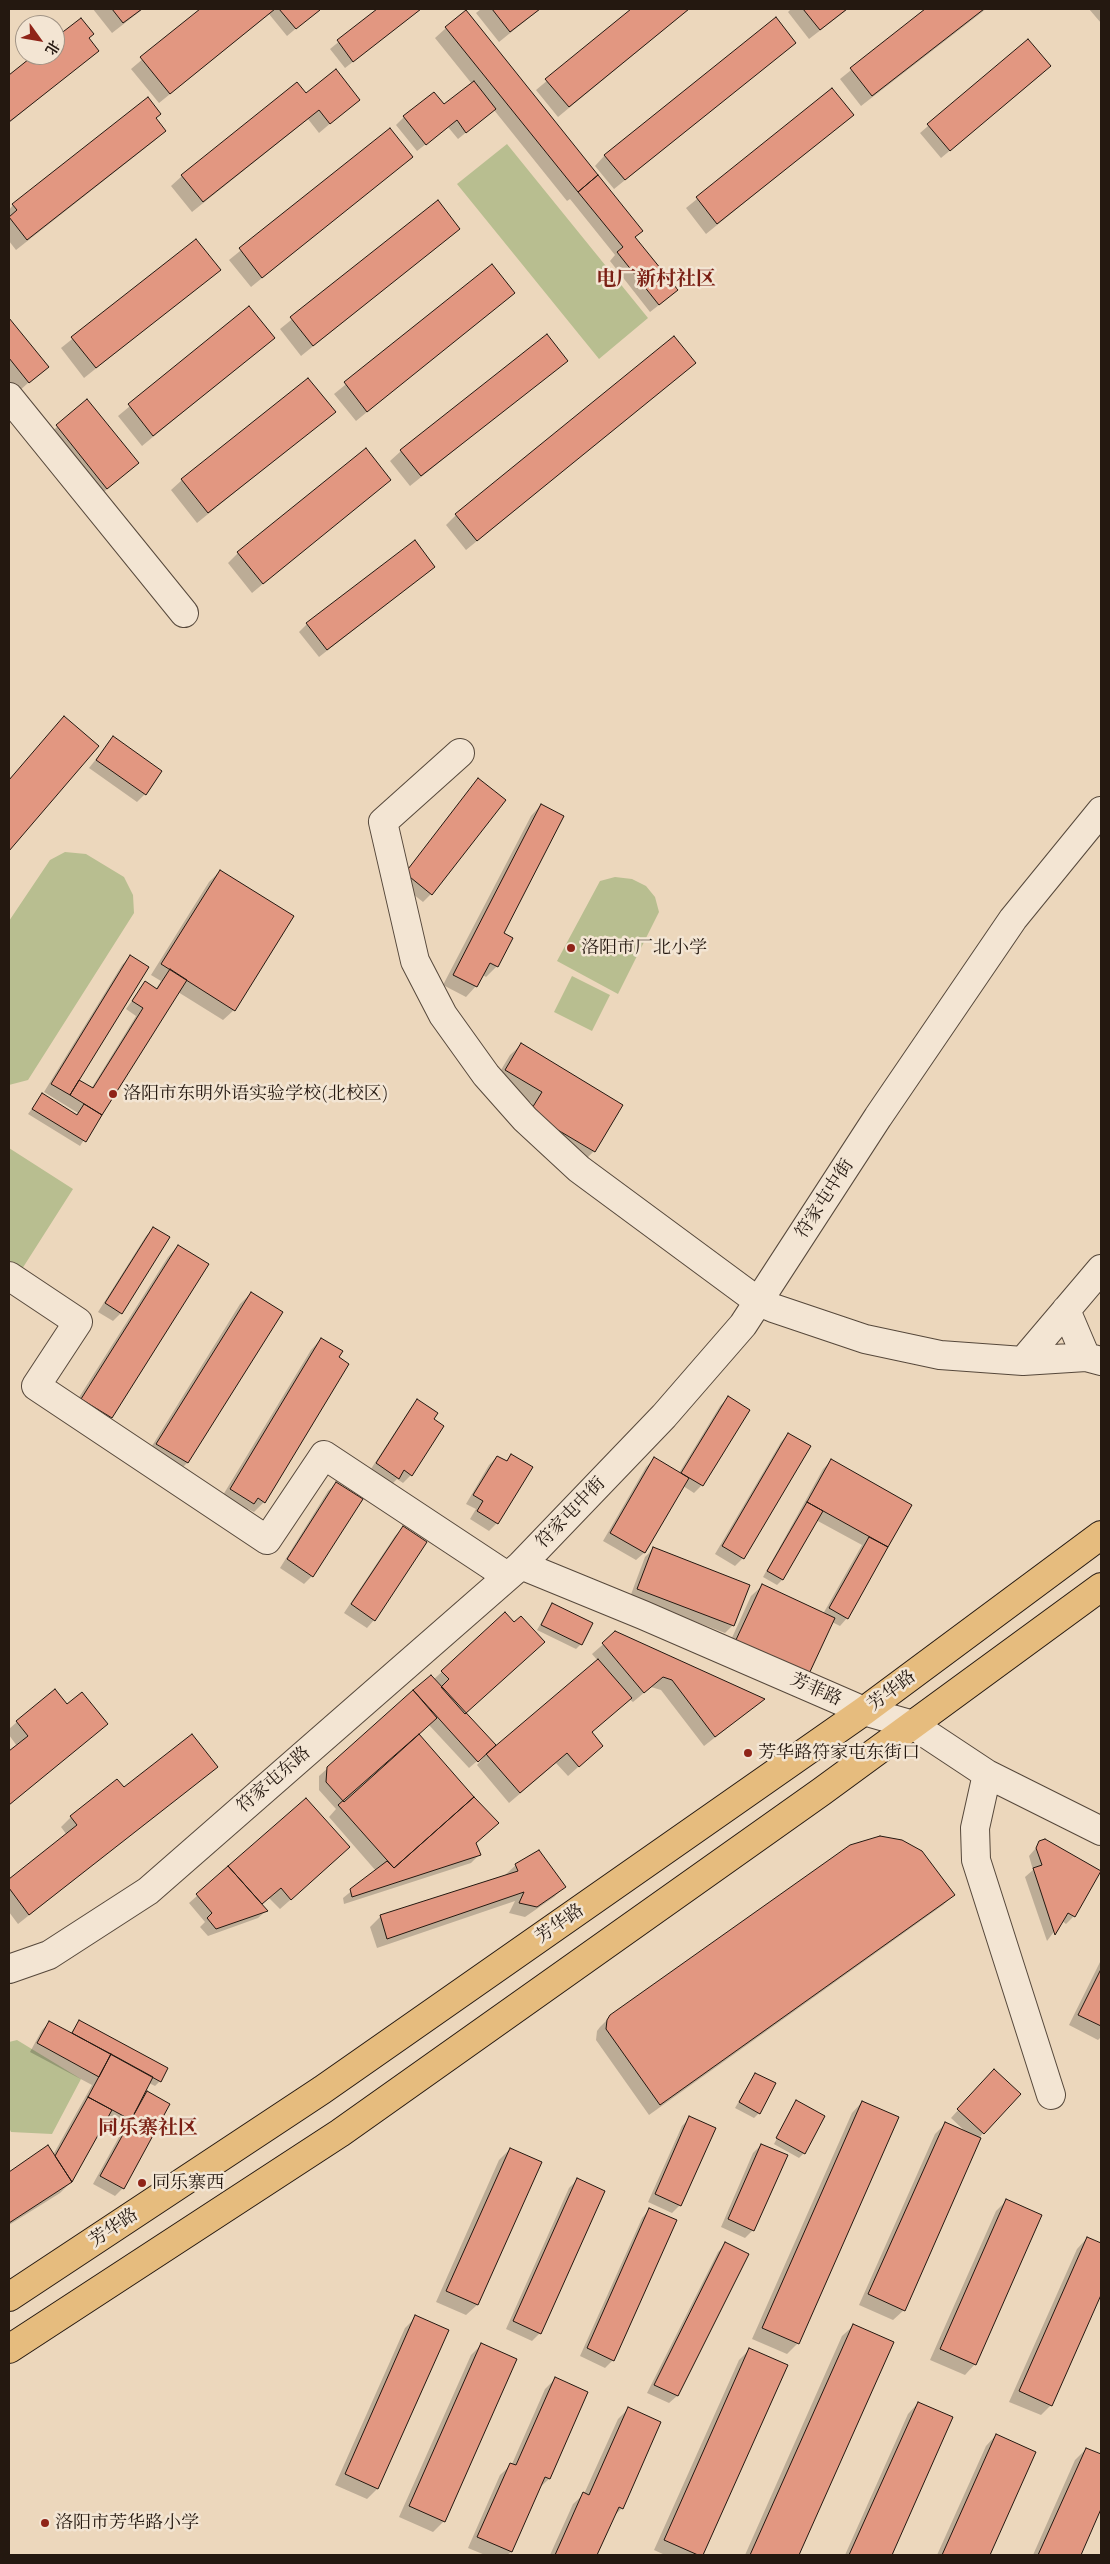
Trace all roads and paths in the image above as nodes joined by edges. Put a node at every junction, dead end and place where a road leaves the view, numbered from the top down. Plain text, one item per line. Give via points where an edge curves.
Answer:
1 (9, 397) edge
2 (184, 613) dead end
3 (460, 753) dead end
4 (1101, 811) edge
5 (1101, 1269) edge
6 (9, 1276) edge
7 (758, 1302) junction
8 (1066, 1310) junction
9 (1094, 1359) edge
10 (1023, 1361) junction
11 (1101, 1535) edge
12 (514, 1571) junction
13 (1101, 1587) edge
14 (864, 1712) junction
15 (913, 1724) junction
16 (987, 1774) junction
17 (1101, 1830) edge
18 (9, 1969) edge
19 (1051, 2095) dead end
20 (9, 2298) edge
21 (9, 2349) edge

1 - 2 street
3 - 7 street via 383,822 415,961 442,1015 486,1075 578,1169
4 - 7 street, 符家屯中街 via 1013,919 878,1117
5 - 8 street
6 - 12 street, 芳菲路 via 78,1322 36,1386 267,1540 324,1455
7 - 10 street via 865,1340 940,1355
7 - 12 street, 符家屯中街 via 743,1325 664,1416
8 - 9 street
8 - 10 street
9 - 10 street
11 - 14 main road, 芳华路
12 - 14 street, 芳菲路 via 643,1615
12 - 18 street, 符家屯东路 via 148,1891 49,1955
13 - 15 main road
14 - 15 street, 芳菲路
14 - 20 main road, 芳华路 via 322,2090
15 - 16 street, 芳菲路
15 - 21 main road via 340,2133
16 - 17 street, 芳菲路
16 - 19 street via 975,1828 976,1860

